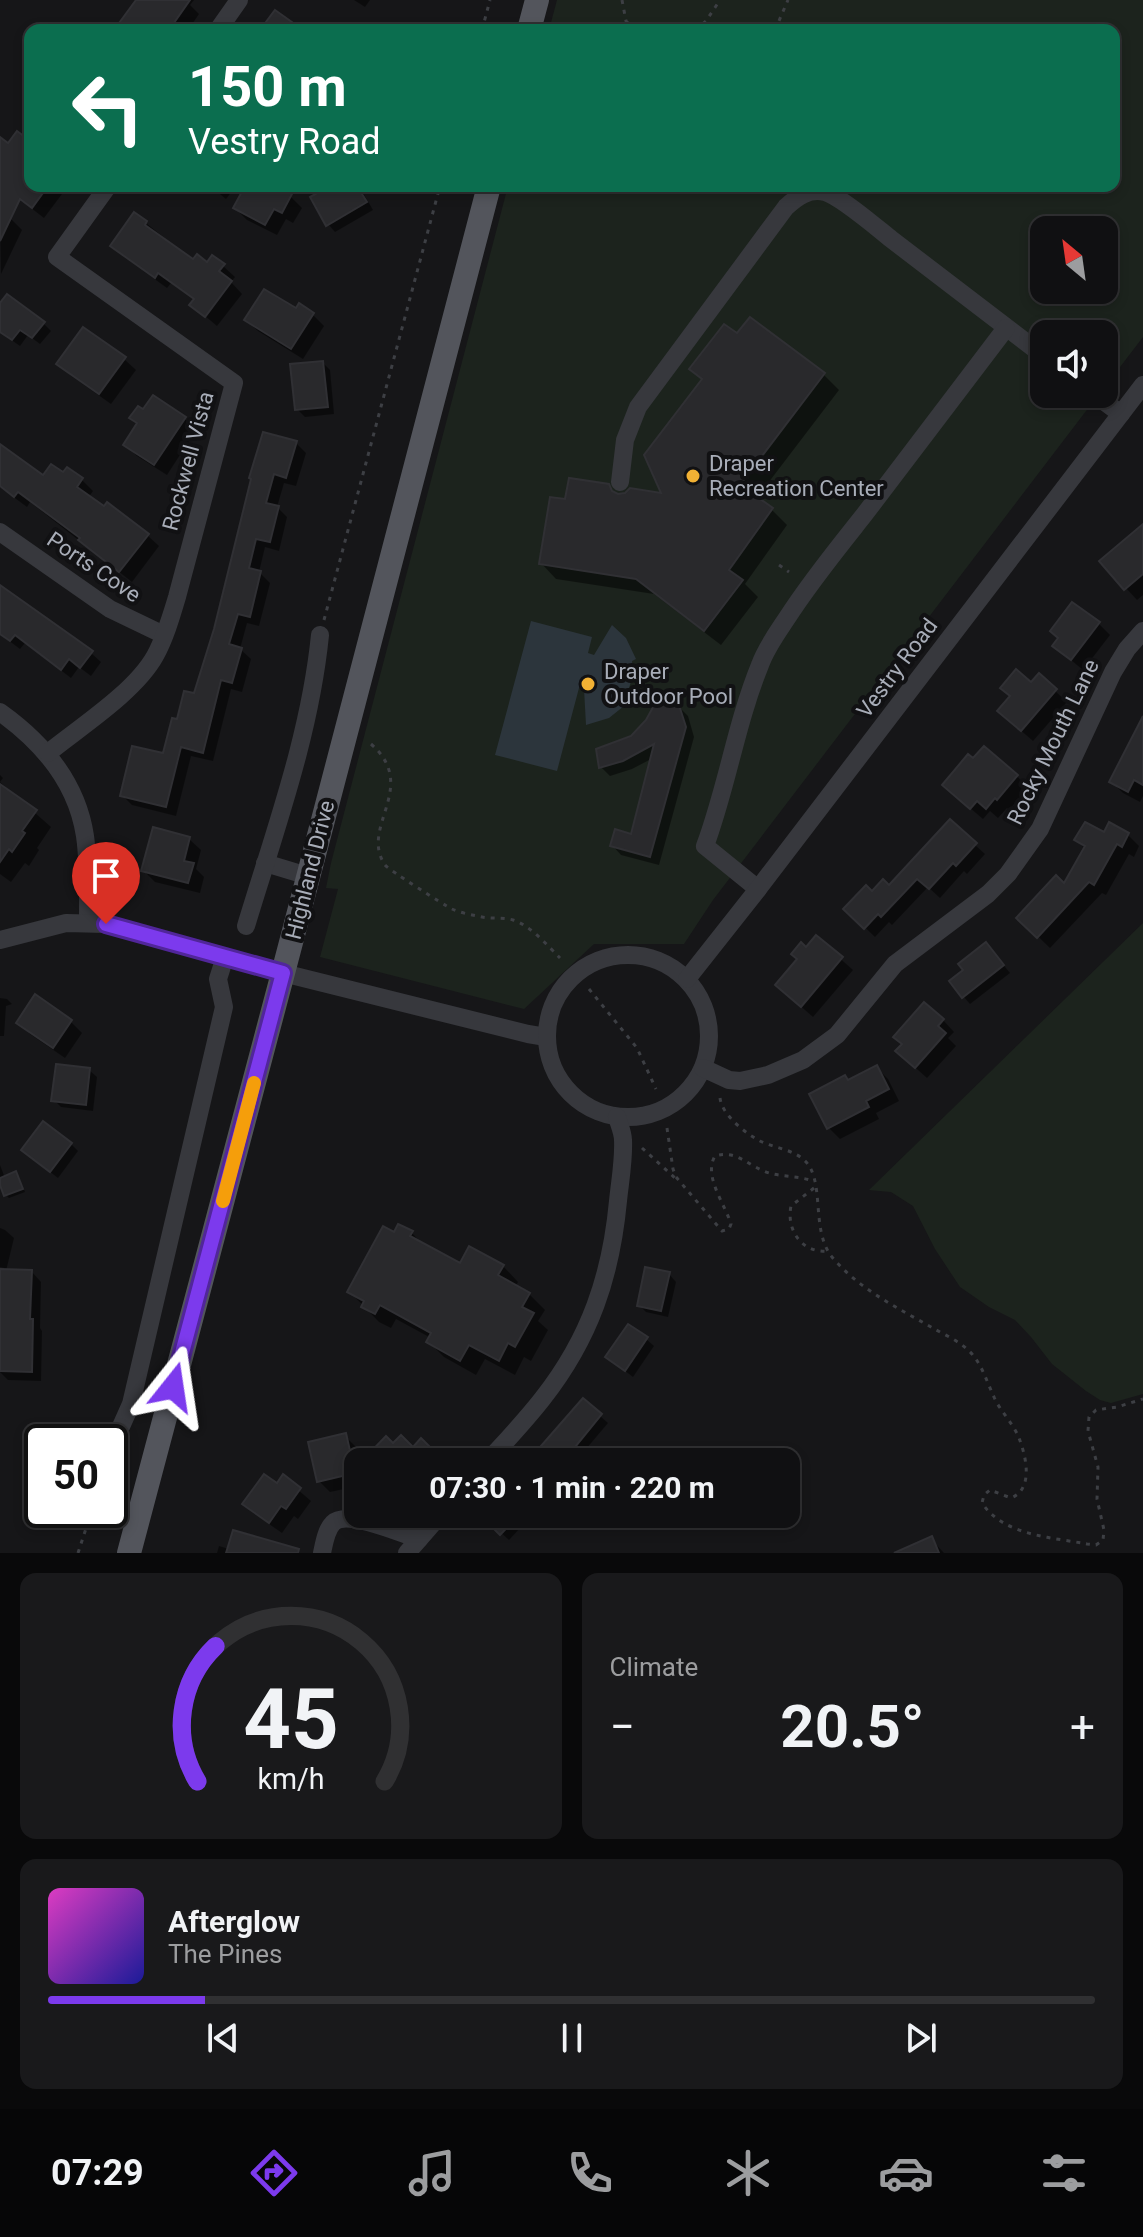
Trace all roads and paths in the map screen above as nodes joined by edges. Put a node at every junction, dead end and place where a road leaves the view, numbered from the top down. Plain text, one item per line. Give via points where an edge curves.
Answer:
1 (239, 0) edge
2 (490, 0) edge
3 (537, 0) edge
4 (622, 0) edge
5 (720, 0) edge
6 (788, 0) edge
7 (222, 24) edge
8 (484, 24) edge
9 (531, 24) edge
10 (629, 24) edge
11 (702, 24) edge
12 (778, 24) edge
13 (104, 192) edge
14 (438, 192) edge
15 (487, 192) edge
16 (810, 192) edge
17 (820, 192) edge
18 (1006, 328) junction
19 (1030, 346) edge
20 (1143, 385) edge
21 (1113, 408) edge
22 (1121, 414) junction
23 (620, 482) dead end
24 (0, 532) edge
25 (779, 565) dead end
26 (789, 572) dead end
27 (1143, 631) edge
28 (164, 635) junction
29 (320, 635) joint
30 (0, 712) edge
31 (371, 744) dead end
32 (48, 753) junction
33 (265, 863) junction
34 (308, 876) junction
35 (758, 889) junction
36 (88, 922) junction
37 (246, 926) dead end
38 (0, 940) edge
39 (225, 957) junction
40 (560, 958) dead end
41 (283, 973) junction
42 (687, 979) junction
43 (589, 989) dead end
44 (546, 1037) junction
45 (703, 1068) junction
46 (656, 1089) dead end
47 (720, 1098) dead end
48 (617, 1117) junction
49 (667, 1128) dead end
50 (638, 1145) dead end
51 (680, 1184) junction
52 (815, 1184) junction
53 (829, 1251) junction
54 (1143, 1399) edge
55 (122, 1424) edge
56 (499, 1448) edge
57 (86, 1528) edge
58 (429, 1528) edge
59 (1085, 1544) junction
60 (413, 1546) edge
61 (78, 1553) edge
62 (129, 1553) edge
63 (322, 1553) edge
64 (1084, 1553) edge

1 - 7 street
2 - 8 path
3 - 9 main road
4 - 10 path
5 - 11 path
6 - 12 path
13 - 28 street, Rockwell Vista via 57,257 234,383
14 - 29 path
15 - 34 main road, Highland Drive
16 - 23 street via 786,207 638,407 625,440
17 - 18 street via 864,218
18 - 19 street
18 - 35 street via 839,544 761,662 705,846
20 - 22 street, Vestry Road
21 - 22 street
22 - 35 street, Vestry Road
24 - 28 street, Ports Cove via 110,609
25 - 26 path
27 - 45 street, Rocky Mouth Lane via 1108,681 1040,829 988,894 895,964 837,1035 803,1060 740,1081
28 - 32 street, Rockwell Vista via 154,658 129,688
29 - 33 street via 301,744
30 - 32 street
31 - 40 path via 391,775 378,843 387,867 450,908 515,920
32 - 36 street via 71,792 85,835
33 - 34 street
33 - 37 street
34 - 41 main road, Highland Drive
35 - 42 street, Vestry Road
36 - 38 street
36 - 39 street
39 - 41 street
39 - 55 street via 218,979 224,1007
41 - 44 street
41 - 62 main road, Highland Drive
42 - 44 street via 664,962 638,954 610,956 584,966 550,1009
42 - 45 street via 701,998 708,1021
43 - 46 path via 637,1048
44 - 48 street via 559,1081 575,1098
45 - 48 street via 689,1090 668,1106 644,1116
47 - 52 path via 735,1123 759,1141 808,1163
48 - 56 street via 624,1139 617,1214 595,1310 555,1382
49 - 51 path
50 - 51 path
51 - 52 path via 722,1231 731,1224 712,1176 715,1156 734,1155 771,1174
52 - 53 path via 821,1237
52 - 53 path via 791,1206 789,1218 802,1245
53 - 59 path via 855,1280 965,1347 978,1361 1019,1438 1026,1473 1017,1495 986,1492 984,1508 1021,1531
54 - 59 path via 1096,1410 1089,1417 1104,1537 1096,1545
57 - 61 path
58 - 60 street
59 - 64 path
60 - 63 street via 346,1518 331,1525

